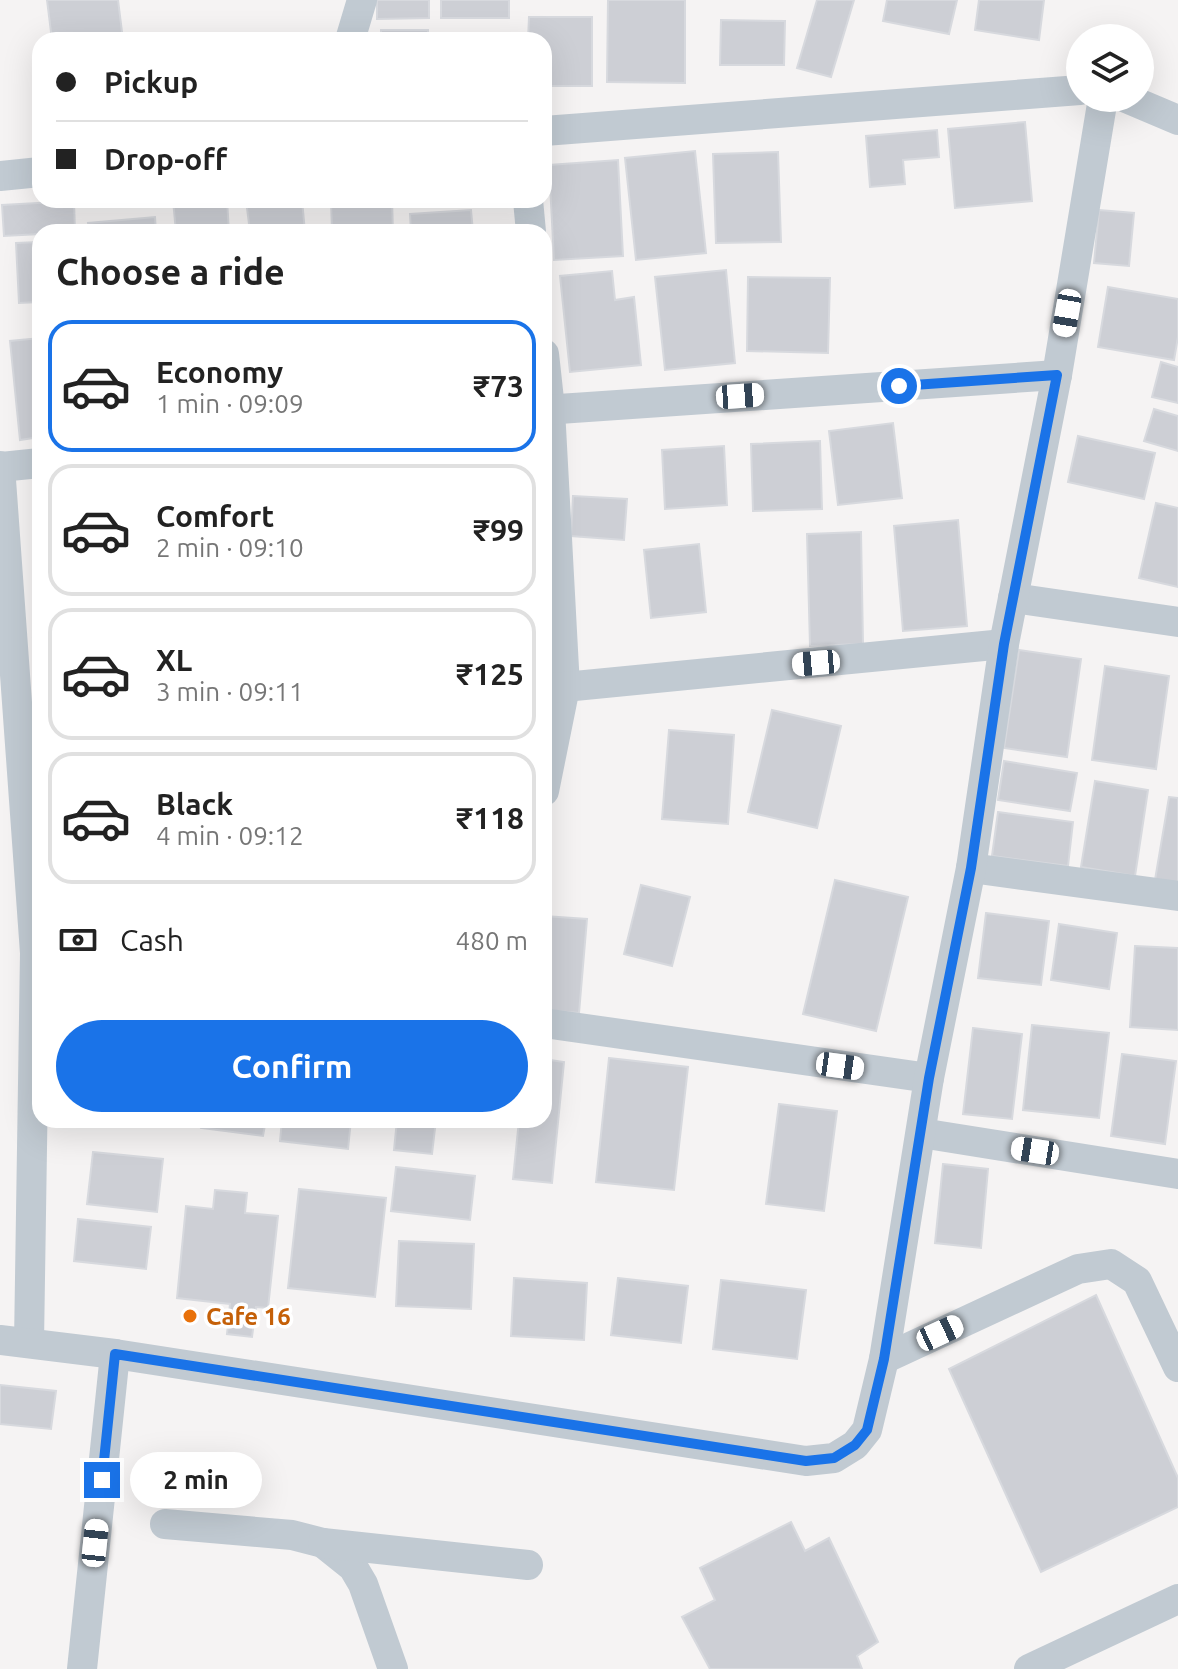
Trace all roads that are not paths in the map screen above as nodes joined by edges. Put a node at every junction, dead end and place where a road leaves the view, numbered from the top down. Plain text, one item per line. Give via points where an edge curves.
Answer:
1 (362, 0) edge
2 (352, 32) edge
3 (1066, 91) edge
4 (1154, 110) edge
5 (1101, 112) edge
6 (1178, 120) edge
7 (552, 130) edge
8 (32, 173) edge
9 (0, 176) edge
10 (1057, 375) junction
11 (552, 410) edge
12 (32, 464) edge
13 (0, 466) edge
14 (552, 584) edge
15 (1013, 598) junction
16 (1178, 622) edge
17 (1004, 644) junction
18 (555, 688) edge
19 (552, 716) edge
20 (20, 743) edge
21 (971, 868) junction
22 (32, 892) edge
23 (1178, 896) edge
24 (552, 1024) edge
25 (32, 1042) edge
26 (929, 1078) junction
27 (921, 1133) junction
28 (1178, 1174) edge
29 (15, 1341) edge
30 (115, 1354) junction
31 (884, 1359) junction
32 (1178, 1367) edge
33 (165, 1524) dead end
34 (323, 1543) junction
35 (528, 1565) dead end
36 (1178, 1599) edge
37 (82, 1669) edge
38 (393, 1669) edge
39 (1029, 1669) edge

1 - 2 street
3 - 7 street
4 - 6 street
5 - 10 street
8 - 9 street
10 - 11 street
10 - 15 street
12 - 13 street
13 - 20 street
14 - 18 street
15 - 16 street
15 - 17 street
17 - 18 street
17 - 21 street
18 - 19 street
20 - 22 street
21 - 23 street
21 - 26 street
24 - 26 street
25 - 29 street
26 - 27 street
27 - 28 street
27 - 31 street
29 - 30 street
30 - 31 street via 806,1461 834,1458 861,1438
30 - 37 street
31 - 32 street via 1078,1269 1111,1264 1137,1281
33 - 34 street via 292,1535
34 - 35 street
34 - 38 street via 353,1567 363,1584
36 - 39 street

